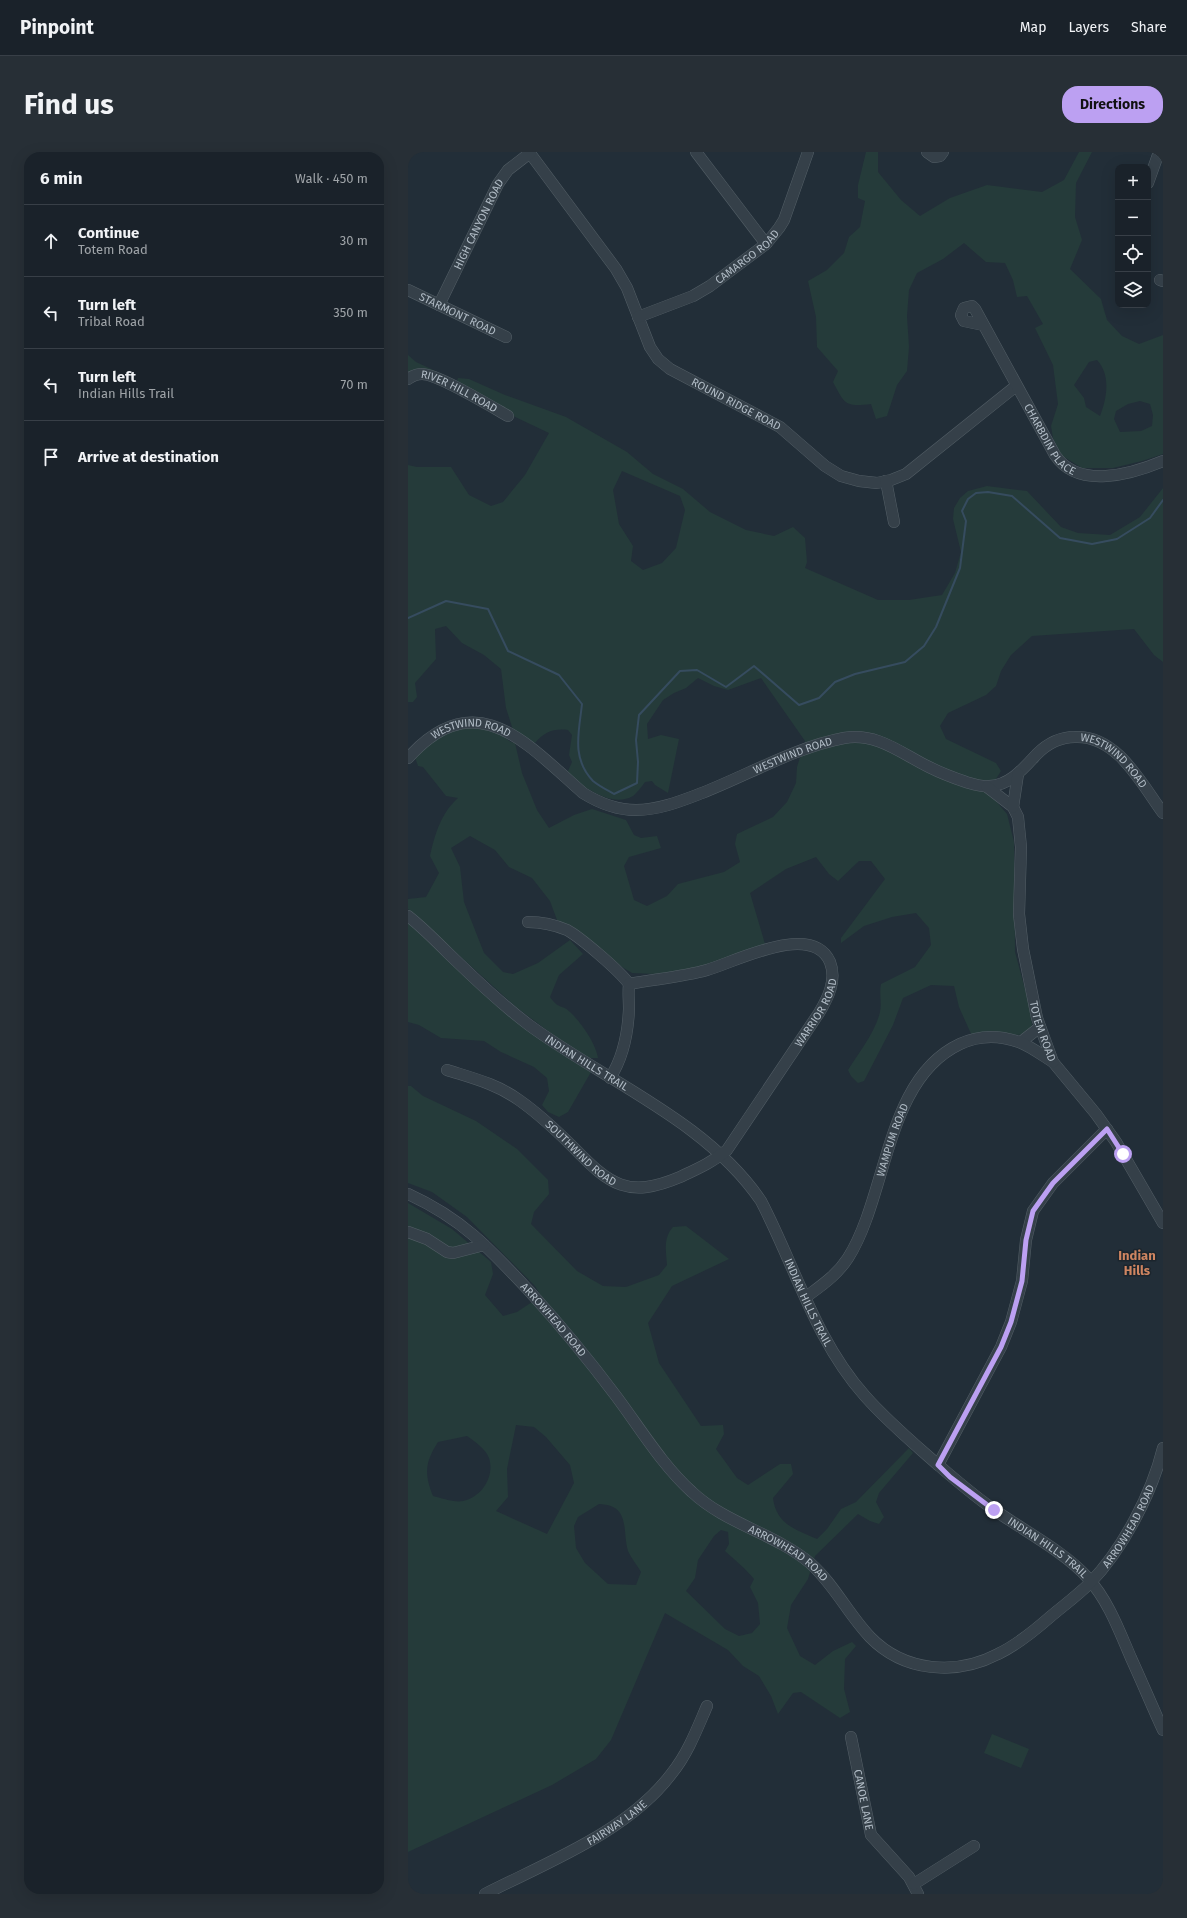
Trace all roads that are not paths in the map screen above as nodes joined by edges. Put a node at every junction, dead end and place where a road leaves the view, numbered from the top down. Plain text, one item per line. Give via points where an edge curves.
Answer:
1 (696, 152) edge
2 (808, 152) edge
3 (927, 152) edge
4 (943, 152) edge
5 (1159, 152) edge
6 (529, 153) edge
7 (1151, 175) edge
8 (766, 244) junction
9 (408, 290) edge
10 (439, 305) junction
11 (638, 317) junction
12 (984, 325) dead end
13 (506, 338) dead end
14 (408, 379) edge
15 (1016, 386) junction
16 (508, 416) dead end
17 (1163, 461) edge
18 (886, 481) junction
19 (894, 522) dead end
20 (408, 758) edge
21 (1018, 774) junction
22 (987, 787) junction
23 (1013, 807) junction
24 (1163, 813) edge
25 (408, 916) edge
26 (528, 922) dead end
27 (630, 984) junction
28 (1040, 1027) junction
29 (1021, 1042) junction
30 (1053, 1062) junction
31 (447, 1070) dead end
32 (610, 1078) junction
33 (1107, 1129) junction
34 (722, 1155) junction
35 (408, 1194) edge
36 (1163, 1223) edge
37 (408, 1232) edge
38 (484, 1245) junction
39 (806, 1297) junction
40 (1163, 1448) edge
41 (938, 1465) junction
42 (1091, 1582) junction
43 (707, 1706) dead end
44 (1163, 1730) edge
45 (851, 1737) dead end
46 (974, 1846) dead end
47 (916, 1889) edge
48 (485, 1894) edge

1 - 8 street
2 - 8 street, CAMARGO ROAD via 787,214
3 - 4 street via 934,157 940,156
5 - 7 street
6 - 10 street, HIGH CANYON ROAD via 508,170 498,184
6 - 11 street, ROUND RIDGE ROAD via 616,269 627,288
8 - 11 street, CAMARGO ROAD via 702,291
9 - 10 street, STARMONT ROAD
10 - 13 street, STARMONT ROAD
11 - 18 street, ROUND RIDGE ROAD via 653,354 670,369 780,427 840,476 868,483
12 - 15 street, CHARBDIN PLACE
14 - 16 street, RIVER HILL ROAD via 418,374 429,375
15 - 17 street, CHARBDIN PLACE via 1055,456 1076,473 1109,476 1135,471
15 - 18 street, ROUND RIDGE ROAD via 911,470
18 - 19 street
20 - 22 street, WESTWIND ROAD via 426,741 451,726 472,722 492,725 520,738 594,800 624,809 647,810 684,800 813,747 858,737 885,743 947,775
21 - 22 street, WESTWIND ROAD via 1005,782
21 - 23 street, TOTEM ROAD
21 - 24 street, WESTWIND ROAD via 1051,743 1067,737 1087,737 1118,754
22 - 23 street
23 - 28 street, TOTEM ROAD via 1018,817 1020,833 1019,914 1023,949
25 - 32 street, INDIAN HILLS TRAIL via 515,1014 560,1047
26 - 27 street via 567,930
27 - 32 street via 624,1042
27 - 34 street, WARRIOR ROAD via 707,970 785,944 811,946 823,952 828,959 833,979 828,998
28 - 29 street
28 - 30 street, TOTEM ROAD
29 - 30 street, WAMPUM ROAD
29 - 39 street, WAMPUM ROAD via 998,1037 971,1040 950,1049 929,1068 899,1117 872,1205 854,1247 840,1270
30 - 33 street, TOTEM ROAD
31 - 34 street, SOUTHWIND ROAD via 481,1080 519,1100 544,1119 603,1176 618,1185 638,1188 657,1185 710,1163
32 - 34 street, INDIAN HILLS TRAIL
33 - 36 street, TOTEM ROAD
33 - 41 street via 1053,1183 1035,1207 1029,1224 1022,1281 1011,1322 1001,1347
34 - 39 street, INDIAN HILLS TRAIL via 761,1201
35 - 38 street, ARROWHEAD ROAD via 450,1216
37 - 38 street via 447,1252 453,1253
38 - 42 street, ARROWHEAD ROAD via 586,1356 690,1491 710,1507 779,1542 812,1565 860,1626 891,1655 907,1662 936,1668 980,1662 1020,1641
39 - 41 street, INDIAN HILLS TRAIL via 815,1322 848,1375 882,1415
40 - 42 street, ARROWHEAD ROAD via 1136,1517 1118,1547
41 - 42 street, INDIAN HILLS TRAIL via 974,1495 1070,1562
42 - 44 street, INDIAN HILLS TRAIL via 1115,1619
43 - 48 street, FAIRWAY LANE via 692,1740 672,1774 637,1810 607,1831
45 - 47 street, CANOE LANE via 871,1835
46 - 47 street

